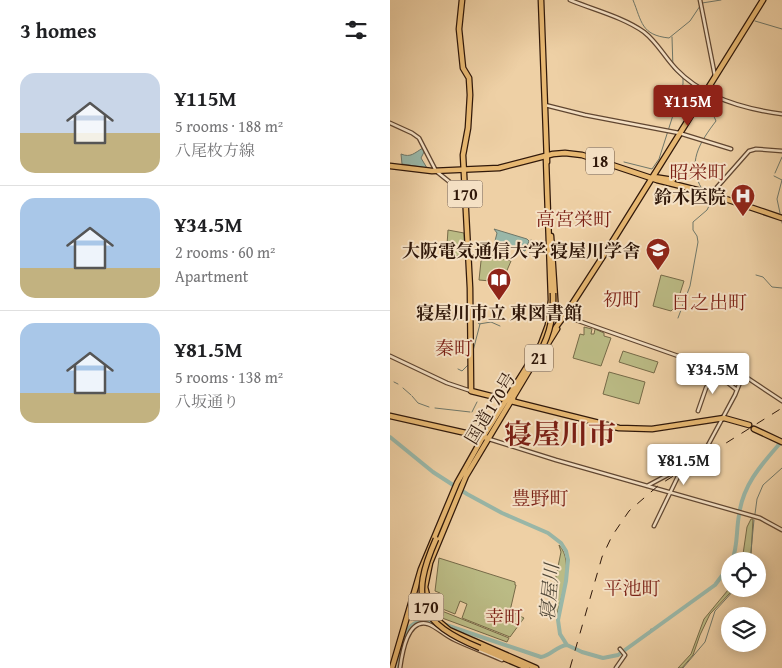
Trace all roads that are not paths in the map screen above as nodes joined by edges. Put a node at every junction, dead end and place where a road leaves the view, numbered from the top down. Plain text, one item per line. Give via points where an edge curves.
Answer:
1 (462, 0) edge
2 (570, 0) edge
3 (763, 0) edge
4 (541, 1) edge
5 (700, 3) edge
6 (715, 76) junction
7 (706, 92) junction
8 (544, 105) junction
9 (782, 114) edge
10 (390, 123) edge
11 (680, 133) junction
12 (731, 150) dead end
13 (782, 151) edge
14 (546, 158) junction
15 (390, 166) edge
16 (464, 168) junction
17 (436, 171) junction
18 (652, 178) junction
19 (465, 184) junction
20 (712, 193) junction
21 (782, 217) edge
22 (550, 232) junction
23 (550, 311) junction
24 (556, 313) junction
25 (565, 315) junction
26 (390, 356) edge
27 (532, 362) junction
28 (715, 373) junction
29 (737, 390) junction
30 (471, 391) junction
31 (509, 400) junction
32 (782, 401) edge
33 (698, 411) dead end
34 (390, 416) edge
35 (720, 419) junction
36 (748, 426) dead end
37 (755, 428) dead end
38 (485, 438) junction
39 (781, 439) edge
40 (680, 471) junction
41 (647, 486) junction
42 (457, 491) junction
43 (670, 493) junction
44 (654, 526) dead end
45 (782, 530) edge
46 (435, 550) junction
47 (409, 610) junction
48 (620, 649) dead end
49 (502, 660) dead end
50 (392, 668) edge
51 (400, 668) edge
52 (527, 668) edge
53 (536, 668) edge
54 (616, 668) edge

1 - 16 main road, 170 via 459,29 470,95
2 - 7 street via 622,20 643,32 674,67
3 - 6 main road, 21
4 - 8 main road, 国道170号 / 170
5 - 6 street
6 - 7 main road, 21
7 - 9 street via 755,109
7 - 11 main road, 21
8 - 11 street
8 - 14 main road, 国道170号 / 170
10 - 17 street via 419,138
11 - 12 street
11 - 18 main road, 21
13 - 20 street via 749,151
14 - 16 main road, 18 via 502,168
14 - 18 main road, 18 via 565,153 582,155
14 - 22 main road, 国道170号 / 170
14 - 23 main road, 国道170号 / 170
15 - 17 main road, 18
16 - 17 main road, 18
16 - 19 main road, 170
17 - 19 street via 451,183
18 - 20 main road, 18
18 - 25 main road, 21
19 - 30 main road, 170
20 - 21 main road, 18
22 - 24 main road
22 - 27 main road, 国道170号 / 170, bridge via 554,308 550,331 542,350
23 - 24 street
23 - 27 main road, 国道170号 / 170 via 545,335
24 - 25 street
25 - 27 main road, 21
25 - 28 street via 687,358
25 - 31 main road, 21
26 - 30 street
27 - 31 main road, 国道170号 / 170
28 - 29 street
28 - 33 street
29 - 32 street via 743,374
29 - 35 street
30 - 31 main road
31 - 35 main road via 627,429 652,429
31 - 38 main road, 国道170号 / 170
34 - 38 main road
35 - 36 main road
35 - 40 street via 704,451 684,464
37 - 39 main road
38 - 41 street
38 - 42 main road, 国道170号 / 170
40 - 41 street
40 - 43 street
41 - 43 street
42 - 46 main road, 国道170号 / 170
42 - 47 main road, 国道170号 / 170 via 424,560
42 - 52 main road, 国道170号 / 170, bridge via 425,565 422,580 424,604 439,627 455,638
43 - 44 street
43 - 45 street via 760,518
46 - 47 main road, 国道170号 / 170
46 - 53 main road, 国道170号 / 170, bridge via 425,587 431,612 442,625
47 - 50 main road, 170
48 - 54 street via 624,654
49 - 51 street via 423,623 414,626 409,633

